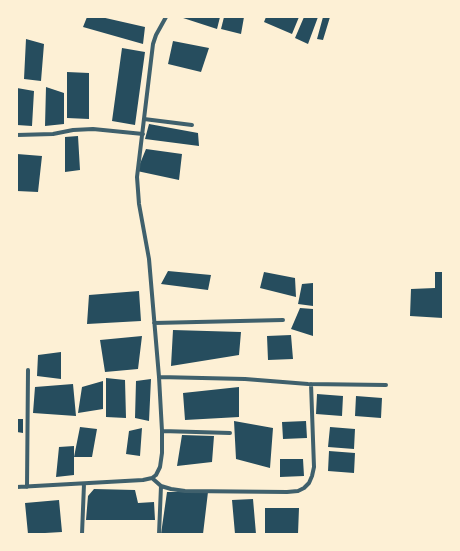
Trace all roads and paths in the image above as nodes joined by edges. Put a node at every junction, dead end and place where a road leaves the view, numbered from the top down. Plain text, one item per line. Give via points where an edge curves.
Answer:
1 (166, 17) edge
2 (144, 119) junction
3 (192, 125) dead end
4 (142, 134) junction
5 (17, 135) edge
6 (283, 320) dead end
7 (154, 323) junction
8 (28, 370) dead end
9 (159, 377) junction
10 (311, 384) junction
11 (386, 385) dead end
12 (162, 431) junction
13 (230, 433) dead end
14 (152, 478) junction
15 (84, 484) junction
16 (161, 486) junction
17 (17, 487) edge
18 (27, 487) junction
19 (82, 534) edge
20 (159, 534) edge

1 - 2 street via 153,44
2 - 3 street
2 - 4 street
4 - 5 street via 93,129
4 - 7 street via 137,190 149,259
6 - 7 street
7 - 9 street
8 - 18 street
9 - 10 street
9 - 12 street
10 - 11 street
10 - 16 street via 314,467 309,483 304,488 287,492 218,492 178,490
12 - 13 street
12 - 14 street via 160,467
14 - 15 street
14 - 16 street
15 - 18 street
15 - 19 street
16 - 20 street
17 - 18 street

